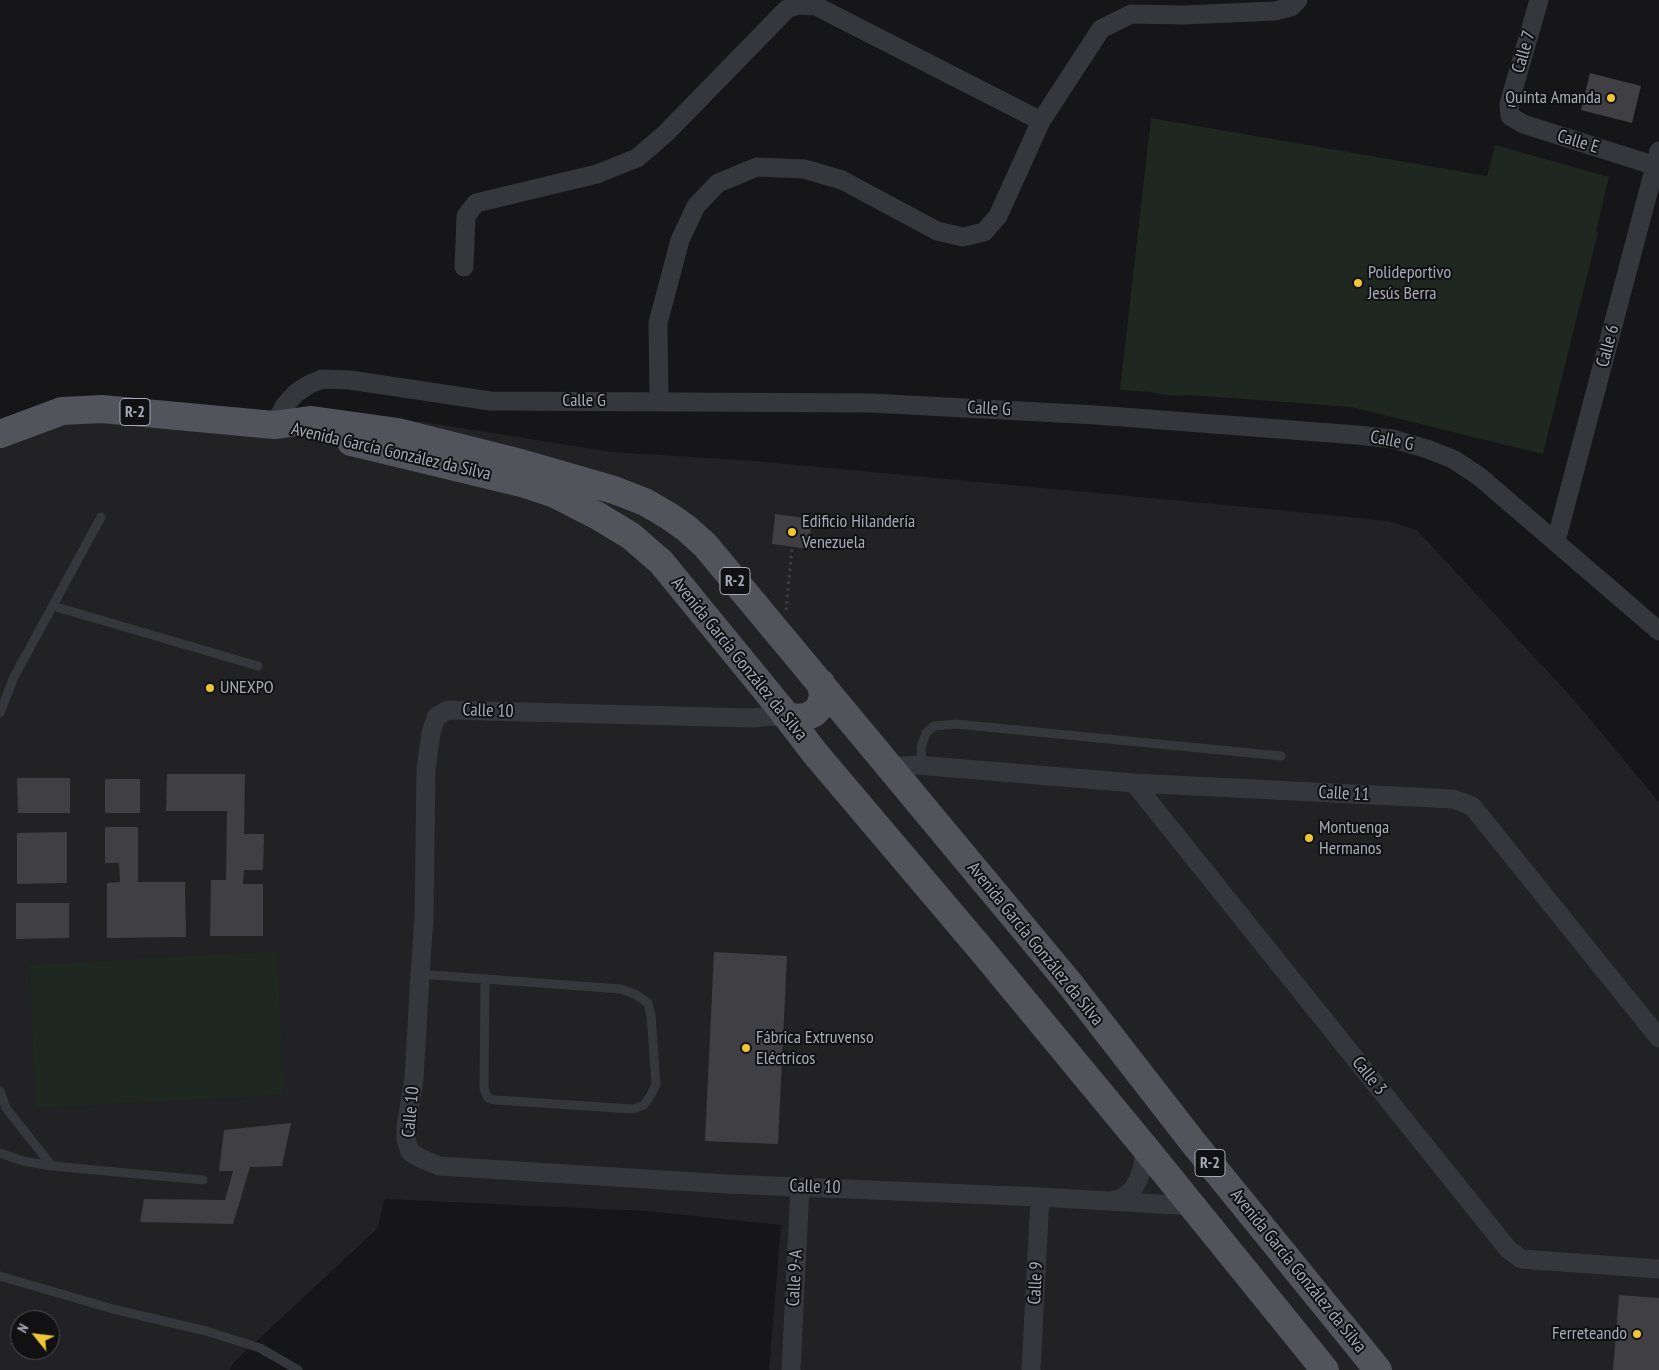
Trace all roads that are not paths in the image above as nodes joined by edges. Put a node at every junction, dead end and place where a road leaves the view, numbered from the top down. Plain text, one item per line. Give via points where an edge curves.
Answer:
1 (1298, 0) edge
2 (1539, 0) edge
3 (1509, 104) joint
4 (1041, 121) junction
5 (1658, 161) edge
6 (464, 267) dead end
7 (659, 401) junction
8 (274, 425) junction
9 (0, 434) edge
10 (101, 517) dead end
11 (1556, 542) junction
12 (53, 606) junction
13 (1659, 632) edge
14 (258, 666) dead end
15 (820, 684) junction
16 (0, 713) edge
17 (785, 715) junction
18 (849, 718) junction
19 (814, 752) junction
20 (1280, 756) dead end
21 (908, 771) junction
22 (1134, 783) junction
23 (420, 975) junction
24 (486, 979) junction
25 (1659, 1038) edge
26 (0, 1091) edge
27 (1142, 1144) junction
28 (0, 1153) edge
29 (52, 1166) junction
30 (203, 1180) dead end
31 (800, 1186) junction
32 (1040, 1197) junction
33 (1112, 1201) junction
34 (1193, 1206) junction
35 (1659, 1269) edge
36 (0, 1276) edge
37 (298, 1370) edge
38 (791, 1370) edge
39 (1031, 1370) edge
40 (1324, 1370) edge
41 (1378, 1370) edge

1 - 4 street via 1291,7 1275,10 1131,14 1100,30
2 - 3 street, Calle 7
3 - 5 street, Calle E via 1510,116 1523,124
4 - 6 street via 816,6 798,5 787,9 666,133 636,158 597,174 476,203 466,216
4 - 7 street via 998,216 984,232 963,236 937,231 842,180 804,169 757,167 718,183 696,206 680,240 658,323
5 - 11 street, Calle 6
7 - 8 street, Calle G via 490,400 322,379 296,393
7 - 11 street, Calle G via 871,403 1096,415 1393,439 1427,449 1480,477
8 - 9 main road, R-2 via 92,410 62,411
8 - 15 main road, Avenida García González da Silva / R-2 via 312,420 398,432 592,483 645,502 681,524 705,545
8 - 17 main road, Avenida García González da Silva / R-2 via 308,436 382,449 525,484 598,516 632,536 661,562
10 - 12 lane
11 - 13 street, Calle G
12 - 14 lane
12 - 16 lane via 14,677
15 - 17 main road via 820,707 814,713 796,718
15 - 18 main road, Avenida García González da Silva / R-2
17 - 19 main road, Avenida García González da Silva / R-2
17 - 23 street, Calle 10 via 752,718 448,710 436,717 426,769
18 - 19 main road via 826,723 814,744
18 - 21 main road, Avenida García González da Silva / R-2
19 - 27 main road, Avenida García González da Silva / R-2
20 - 21 lane via 956,724 934,726 926,733
21 - 22 street, Calle 11
21 - 41 main road, Avenida García González da Silva / R-2 via 1192,1141
22 - 25 street, Calle 11 via 1453,799 1472,806
22 - 35 street, Calle 3 via 1508,1249 1521,1259
23 - 24 lane
23 - 31 street, Calle 10 via 414,1079 406,1139 410,1152 420,1158 439,1166
24 - 24 lane via 484,1089 488,1098 633,1109 644,1105 652,1095 656,1084 651,1015 648,1004 636,994 621,989
26 - 29 lane via 6,1108
27 - 33 street via 1144,1157 1138,1180 1122,1198
27 - 34 main road, Avenida García González da Silva / R-2
28 - 29 lane
29 - 30 lane
31 - 32 street, Calle 10
31 - 38 street, Calle 9-A
32 - 33 street, Calle 10
32 - 39 street, Calle 9
33 - 34 street, Calle 10
34 - 40 main road, Avenida García González da Silva / R-2
36 - 37 lane via 260,1348

